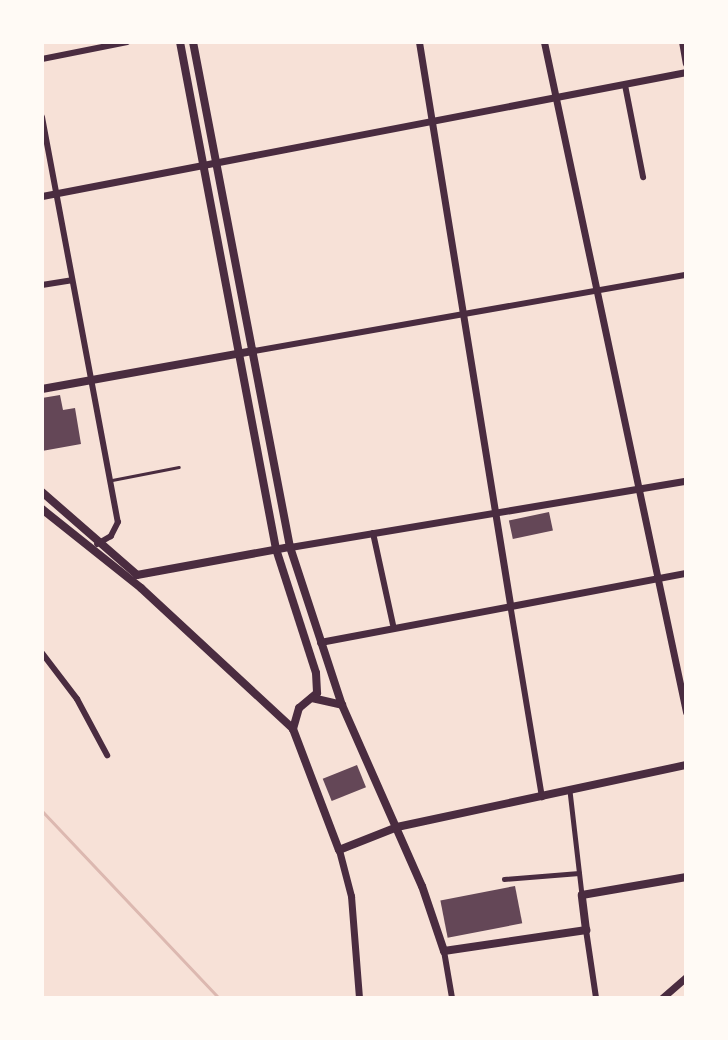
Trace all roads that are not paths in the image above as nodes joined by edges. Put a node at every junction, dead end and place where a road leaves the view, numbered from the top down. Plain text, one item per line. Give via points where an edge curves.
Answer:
1 (128, 42) edge
2 (180, 42) edge
3 (192, 42) edge
4 (419, 42) edge
5 (544, 42) edge
6 (682, 42) edge
7 (42, 59) edge
8 (686, 64) edge
9 (686, 72) edge
10 (625, 85) junction
11 (556, 99) junction
12 (42, 117) edge
13 (432, 122) junction
14 (216, 163) junction
15 (204, 166) junction
16 (644, 177) dead end
17 (56, 194) junction
18 (42, 196) edge
19 (231, 237) junction
20 (218, 239) junction
21 (686, 275) edge
22 (72, 280) junction
23 (42, 285) edge
24 (597, 291) junction
25 (463, 315) junction
26 (254, 351) junction
27 (240, 353) junction
28 (91, 381) junction
29 (42, 388) edge
30 (265, 408) junction
31 (251, 411) junction
32 (179, 467) dead end
33 (110, 480) junction
34 (686, 481) edge
35 (639, 489) junction
36 (42, 492) edge
37 (42, 509) edge
38 (496, 513) junction
39 (373, 533) junction
40 (96, 545) junction
41 (290, 547) junction
42 (276, 549) junction
43 (157, 572) junction
44 (686, 573) edge
45 (658, 578) junction
46 (148, 593) junction
47 (510, 604) junction
48 (393, 625) junction
49 (320, 642) junction
50 (42, 653) edge
51 (312, 698) junction
52 (342, 705) junction
53 (686, 711) edge
54 (293, 729) junction
55 (107, 755) dead end
56 (686, 765) edge
57 (570, 791) junction
58 (542, 797) junction
59 (397, 827) junction
60 (339, 850) junction
61 (579, 873) junction
62 (686, 878) edge
63 (504, 879) dead end
64 (582, 895) junction
65 (586, 930) junction
66 (444, 951) junction
67 (686, 977) edge
68 (359, 998) edge
69 (453, 998) edge
70 (596, 998) edge
71 (662, 998) edge

1 - 7 street
2 - 15 main road
3 - 14 main road
4 - 13 street
5 - 11 street
6 - 8 street
9 - 10 street
10 - 11 street
10 - 16 street
11 - 13 street
11 - 24 street
12 - 17 street
13 - 14 street
13 - 25 street
14 - 15 street
14 - 19 main road
15 - 17 street
15 - 20 main road
17 - 18 street
17 - 22 street
19 - 20 main road
19 - 26 main road
20 - 27 main road
21 - 24 street
22 - 23 street
22 - 28 street
24 - 25 street
24 - 35 street
25 - 26 street
25 - 38 street
26 - 27 main road
26 - 30 main road
27 - 28 main road
27 - 31 main road
28 - 29 main road
28 - 33 street
30 - 31 main road
30 - 41 main road
31 - 42 main road
32 - 33 lane
33 - 40 street via 118,522 116,531
34 - 35 street
35 - 38 street
35 - 45 street
36 - 40 main road
37 - 40 main road
38 - 39 street
38 - 47 street
39 - 41 street
39 - 48 street
40 - 43 main road via 137,575
40 - 46 main road
41 - 42 main road
41 - 49 main road
42 - 43 main road
42 - 51 main road via 316,673
43 - 46 main road via 147,581
44 - 45 street
45 - 47 street
45 - 53 street
46 - 54 main road
47 - 48 street
47 - 58 street
48 - 49 street
49 - 52 main road
50 - 55 street via 77,699
51 - 52 main road
51 - 54 main road via 299,708
52 - 59 main road
54 - 60 main road
56 - 57 main road
57 - 58 main road
57 - 61 street
58 - 59 main road
59 - 60 main road
59 - 66 main road
60 - 68 street via 351,896
61 - 63 street
61 - 64 street
62 - 64 main road
64 - 65 main road
65 - 66 main road
65 - 70 street
66 - 69 street
67 - 71 street

